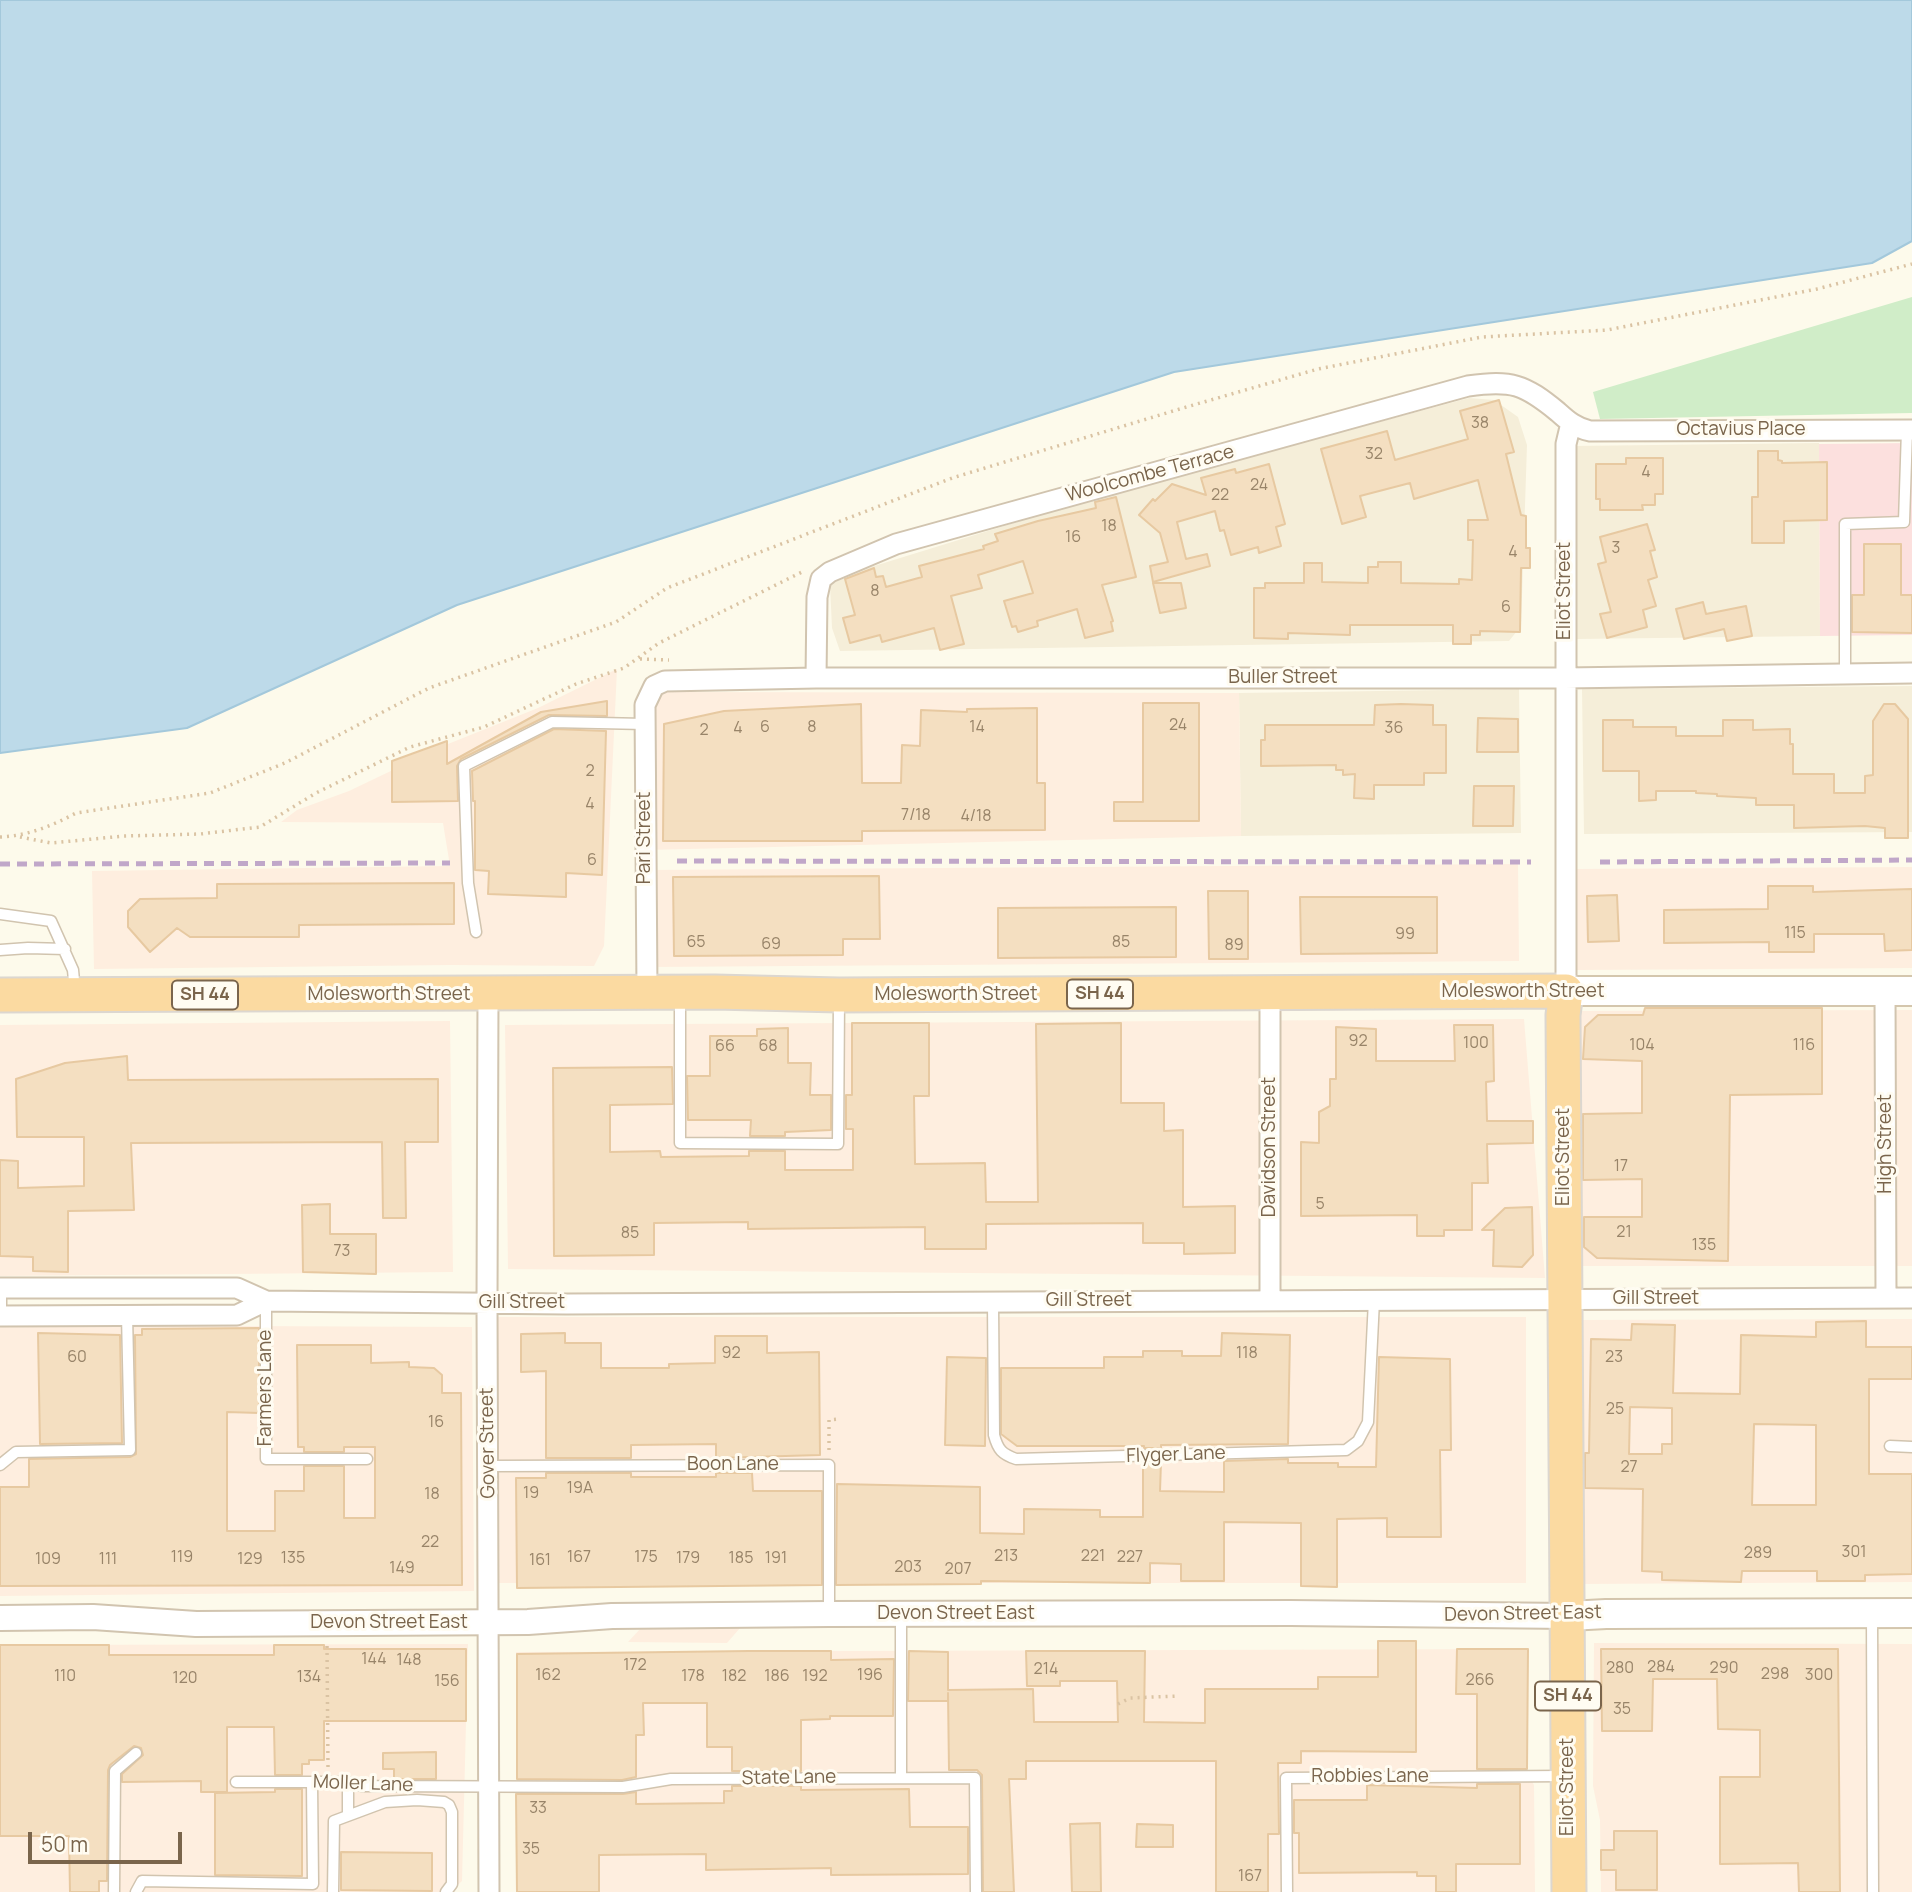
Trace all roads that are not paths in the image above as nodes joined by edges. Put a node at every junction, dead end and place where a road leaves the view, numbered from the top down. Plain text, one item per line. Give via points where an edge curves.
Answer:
1 (1571, 424) junction
2 (1910, 430) edge
3 (1845, 673) junction
4 (1912, 673) edge
5 (816, 678) junction
6 (1565, 678) junction
7 (654, 686) joint
8 (645, 724) junction
9 (0, 914) edge
10 (476, 932) dead end
11 (65, 949) junction
12 (0, 950) edge
13 (1566, 991) junction
14 (1898, 991) edge
15 (647, 992) junction
16 (681, 993) junction
17 (488, 994) junction
18 (1270, 994) junction
19 (0, 995) edge
20 (75, 995) junction
21 (839, 995) junction
22 (1, 1288) edge
23 (1886, 1298) junction
24 (1912, 1298) edge
25 (1270, 1300) junction
26 (1374, 1300) junction
27 (1565, 1300) junction
28 (266, 1301) junction
29 (993, 1301) junction
30 (487, 1303) junction
31 (127, 1315) junction
32 (0, 1316) edge
33 (1889, 1447) dead end
34 (1912, 1447) edge
35 (367, 1459) dead end
36 (0, 1465) edge
37 (488, 1466) junction
38 (1912, 1613) edge
39 (829, 1614) junction
40 (901, 1614) junction
41 (1872, 1614) junction
42 (1569, 1616) junction
43 (0, 1618) edge
44 (489, 1622) junction
45 (136, 1752) dead end
46 (1567, 1776) junction
47 (901, 1777) junction
48 (236, 1782) dead end
49 (312, 1782) junction
50 (348, 1782) junction
51 (489, 1786) junction
52 (348, 1815) junction
53 (313, 1888) edge
54 (114, 1892) edge
55 (136, 1892) edge
56 (333, 1892) edge
57 (446, 1892) edge
58 (489, 1892) edge
59 (976, 1892) edge
60 (1287, 1892) edge
61 (1569, 1892) edge
62 (1873, 1892) edge

1 - 2 street, Octavius Place via 1590,431
1 - 5 street, Woolcombe Terrace via 1520,386 1498,382 1468,386 896,544 821,579
1 - 6 street, Eliot Street via 1566,444
2 - 3 lane via 1904,522 1845,524
3 - 4 street, Buller Street
3 - 6 street, Buller Street
5 - 6 street, Buller Street
5 - 7 street, Buller Street via 686,679
6 - 13 street, Eliot Street
7 - 8 street, Pari Street via 645,705
8 - 10 lane via 552,722 464,766 468,883
8 - 15 street, Pari Street
9 - 11 lane via 51,921
11 - 12 lane
11 - 20 lane
13 - 14 main road, Molesworth Street
13 - 18 highway, Molesworth Street / SH 44
13 - 27 highway, Eliot Street / SH 44
14 - 23 street, High Street
15 - 16 highway, Molesworth Street / SH 44
15 - 17 highway, Molesworth Street / SH 44
16 - 21 highway, Molesworth Street / SH 44
16 - 21 lane via 680,1143 838,1144
17 - 20 highway, Molesworth Street / SH 44
17 - 30 street, Gover Street
18 - 21 highway, Molesworth Street / SH 44
18 - 25 street, Davidson Street
19 - 20 highway, Molesworth Street / SH 44
22 - 28 street, Gill Street via 237,1288
22 - 32 lane
23 - 24 street, Gill Street
23 - 27 street, Gill Street
25 - 26 street, Gill Street
25 - 29 street, Gill Street
26 - 27 street, Gill Street
26 - 29 lane, Flyger Lane via 1368,1422 1358,1441 1346,1450 1016,1459 998,1449 994,1435
27 - 42 highway, Eliot Street / SH 44
28 - 30 street, Gill Street
28 - 31 street, Gill Street via 237,1315
28 - 35 lane, Farmers Lane via 266,1459
29 - 30 street, Gill Street
30 - 37 street, Gover Street
31 - 32 street, Gill Street
31 - 36 lane via 130,1450 16,1452
33 - 34 lane
37 - 39 lane, Boon Lane via 829,1465
37 - 44 street, Gover Street
38 - 41 main road, Devon Street East
39 - 40 street, Devon Street East
39 - 44 street, Devon Street East
40 - 42 street, Devon Street East
40 - 47 lane
41 - 42 main road, Devon Street East
41 - 62 lane
42 - 46 highway, Eliot Street / SH 44
43 - 44 street, Devon Street East via 93,1617 197,1624
44 - 51 street, Gover Street
45 - 54 lane via 115,1771
46 - 60 lane, Robbies Lane via 1286,1777
46 - 61 highway, Eliot Street / SH 44
47 - 51 lane, State Lane via 671,1779 623,1787
47 - 59 lane, State Lane via 975,1778
48 - 49 lane, Moller Lane
49 - 50 lane, Moller Lane
49 - 53 lane
50 - 51 lane, Moller Lane via 362,1786
50 - 52 lane
51 - 58 street, Gover Street
52 - 56 lane via 334,1821
52 - 57 lane via 385,1802 449,1805 453,1812 453,1884
53 - 55 lane via 142,1881

